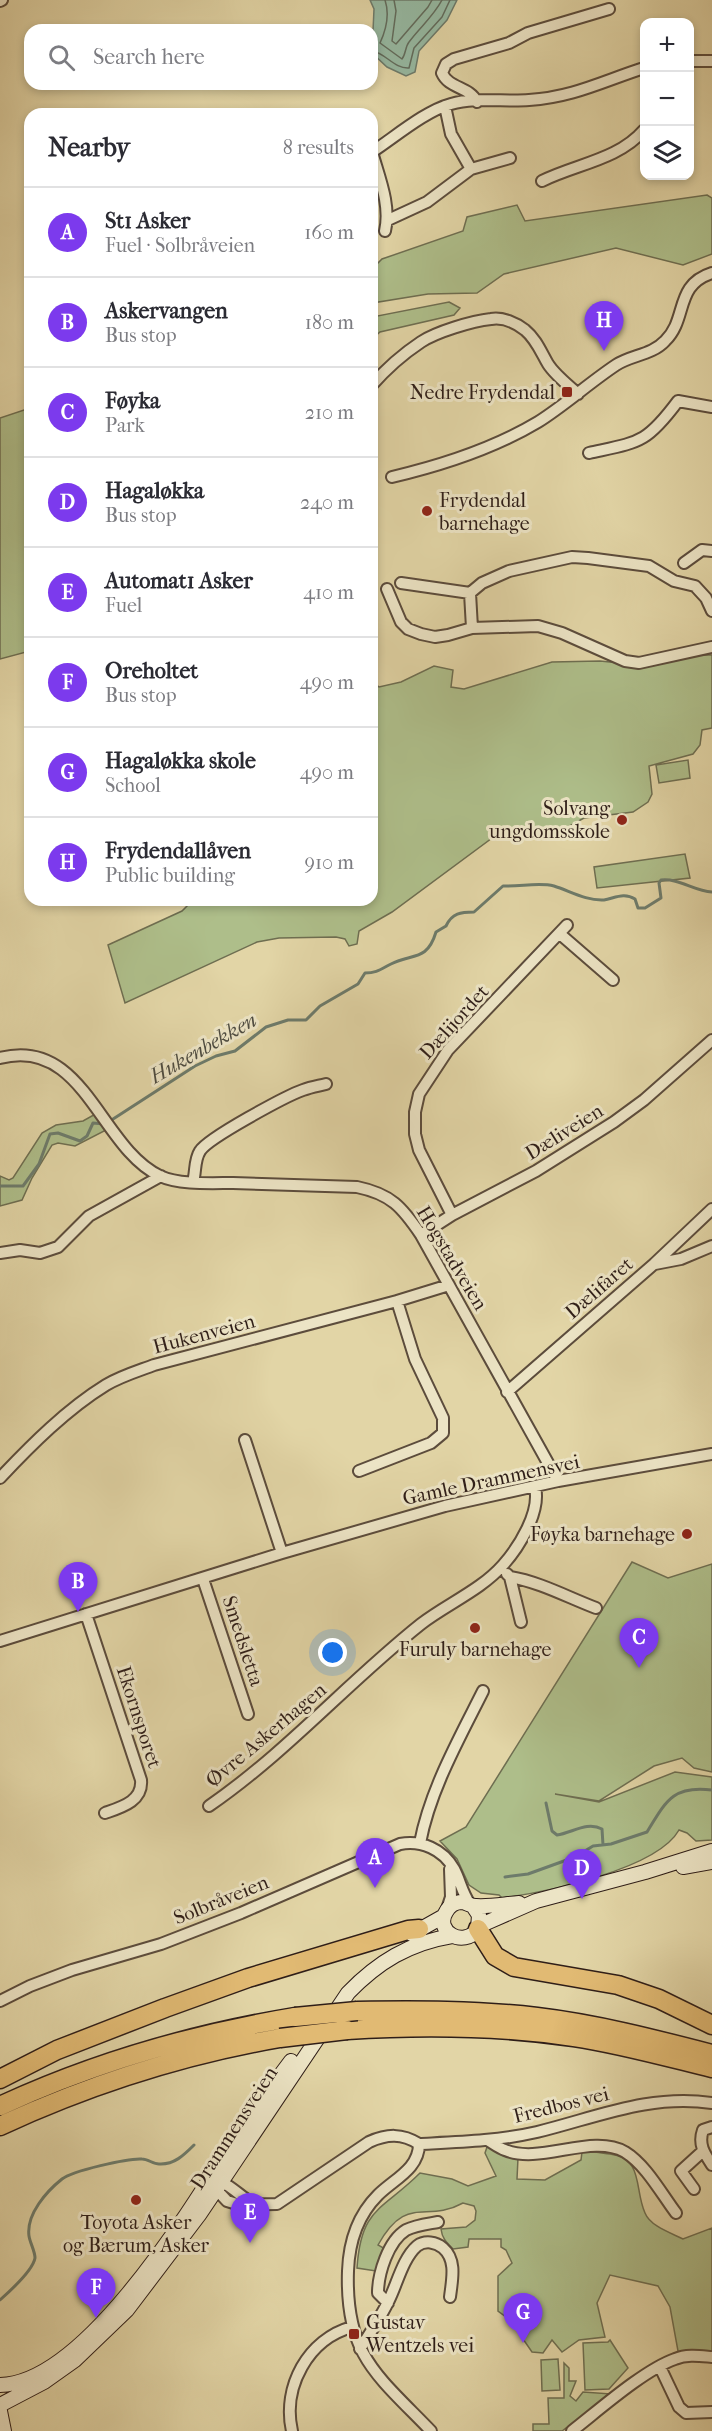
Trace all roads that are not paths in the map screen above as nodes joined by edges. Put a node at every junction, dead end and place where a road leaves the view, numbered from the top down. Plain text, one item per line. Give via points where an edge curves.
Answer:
1 (609, 9) dead end
2 (694, 61) edge
3 (712, 61) edge
4 (640, 70) edge
5 (477, 102) junction
6 (445, 106) junction
7 (640, 134) edge
8 (378, 148) edge
9 (510, 158) dead end
10 (471, 169) junction
11 (542, 181) dead end
12 (378, 192) edge
13 (388, 220) junction
14 (385, 231) dead end
15 (712, 273) edge
16 (378, 378) edge
17 (578, 394) junction
18 (712, 407) edge
19 (589, 453) dead end
20 (392, 477) dead end
21 (712, 551) edge
22 (684, 563) dead end
23 (401, 583) dead end
24 (387, 589) dead end
25 (470, 592) junction
26 (712, 611) edge
27 (472, 628) junction
28 (712, 647) edge
29 (567, 925) dead end
30 (560, 934) junction
31 (613, 980) dead end
32 (712, 1040) edge
33 (0, 1059) edge
34 (326, 1084) dead end
35 (161, 1176) junction
36 (193, 1182) junction
37 (712, 1209) edge
38 (452, 1215) junction
39 (421, 1234) junction
40 (712, 1246) edge
41 (0, 1253) edge
42 (654, 1264) junction
43 (449, 1285) junction
44 (397, 1301) junction
45 (507, 1392) junction
46 (245, 1440) dead end
47 (712, 1454) edge
48 (359, 1471) dead end
49 (0, 1478) edge
50 (558, 1481) junction
51 (535, 1487) junction
52 (282, 1553) junction
53 (500, 1567) junction
54 (510, 1577) junction
55 (203, 1578) junction
56 (596, 1608) dead end
57 (86, 1614) junction
58 (521, 1622) dead end
59 (0, 1641) edge
60 (483, 1691) dead end
61 (248, 1714) dead end
62 (209, 1806) dead end
63 (105, 1813) dead end
64 (420, 1843) junction
65 (712, 1851) edge
66 (712, 1862) edge
67 (448, 1863) junction
68 (645, 1872) junction
69 (536, 1901) junction
70 (471, 1905) junction
71 (446, 1913) junction
72 (419, 1929) junction
73 (452, 1936) junction
74 (484, 1938) junction
75 (0, 2001) edge
76 (712, 2025) edge
77 (712, 2054) edge
78 (712, 2068) edge
79 (0, 2079) edge
80 (712, 2103) edge
81 (0, 2106) edge
82 (0, 2126) edge
83 (712, 2127) edge
84 (489, 2141) junction
85 (419, 2144) junction
86 (703, 2151) junction
87 (712, 2165) edge
88 (216, 2185) junction
89 (694, 2189) dead end
90 (676, 2212) dead end
91 (438, 2222) dead end
92 (450, 2297) dead end
93 (388, 2303) junction
94 (352, 2327) junction
95 (360, 2349) junction
96 (712, 2357) edge
97 (660, 2367) junction
98 (0, 2385) edge
99 (0, 2404) edge
100 (712, 2412) edge
101 (4, 2431) edge
102 (292, 2431) edge
103 (431, 2431) edge
104 (572, 2431) edge

1 - 5 street via 528,33 446,64 442,73 445,79 468,90
2 - 3 street
4 - 5 street via 560,96
5 - 6 street
6 - 8 street
6 - 10 street via 451,134
7 - 11 street via 619,151
9 - 10 street
10 - 13 street via 427,202
12 - 13 street
13 - 14 street
15 - 17 street via 691,285 683,297 673,332 664,343 618,363
16 - 17 street via 423,340 502,319 527,331 549,366
17 - 20 street via 498,443 456,460
18 - 19 street via 678,401 646,438
21 - 22 street via 702,550
23 - 25 street
24 - 27 street via 401,622 414,632 435,637
25 - 26 street via 497,574 572,557 588,558 649,567 674,581 694,586
25 - 27 street
27 - 28 street via 550,628 625,661 639,663
29 - 30 street, Dælijordet
30 - 31 street
30 - 38 street, Dælijordet via 448,1050 420,1094 415,1112 419,1150
32 - 38 street, Dæliveien via 614,1122 536,1171
33 - 35 street, Hogstadveien via 30,1057 63,1070 131,1153
34 - 36 street via 274,1104 210,1142 201,1149
35 - 36 street, Hogstadveien
35 - 41 street via 89,1216 67,1239 47,1251
36 - 39 street, Hogstadveien via 357,1187 386,1196
37 - 42 street, Dælifaret
38 - 39 street, Dæliveien
39 - 43 street, Hogstadveien
40 - 42 street via 681,1259
42 - 45 street, Dælifaret
43 - 44 street, Hukenveien
43 - 45 street, Hogstadveien
44 - 48 street via 415,1359 443,1418 444,1430 431,1443
44 - 49 street, Hukenveien via 162,1363 106,1384
45 - 50 street, Hogstadveien
46 - 52 street
47 - 50 street, Gamle Drammensvei
50 - 51 street, Gamle Drammensvei
51 - 52 street, Gamle Drammensvei via 412,1515
51 - 53 street, Øvre Askerhagen via 537,1503 515,1548
52 - 55 street, Gamle Drammensvei
53 - 54 street
53 - 62 street, Øvre Askerhagen via 422,1624 279,1751
54 - 56 street via 544,1585
54 - 58 street
55 - 57 street, Gamle Drammensvei
55 - 61 street, Smedsletta
57 - 59 street, Gamle Drammensvei
57 - 63 street, Ekornsporet via 142,1786 131,1802
60 - 64 street via 445,1771
64 - 67 street via 433,1848
64 - 75 street, Solbråveien via 394,1846 241,1913 161,1944 72,1970
65 - 68 main road
66 - 68 main road
67 - 70 street
67 - 71 street via 451,1897
68 - 69 main road
69 - 70 main road
69 - 74 main road
70 - 71 main road via 453,1904
70 - 74 main road via 479,1915
71 - 72 main road, Drammensveien
71 - 73 main road via 445,1927
72 - 79 highway via 217,1989 57,2050
72 - 88 main road, Drammensveien via 368,1961 337,1992 241,2129
73 - 74 main road
73 - 88 main road, Drammensveien via 396,1953 348,1993
74 - 76 highway via 514,1967 618,1984
77 - 81 highway, bridge via 536,2017 357,2011 295,2017 141,2051
78 - 82 highway, bridge via 576,2037 535,2032 431,2027 347,2030 280,2038 148,2067 82,2090
80 - 84 street, Fredbos vei via 674,2100 634,2105
83 - 86 street via 703,2130
84 - 85 street, Fredbos vei
84 - 90 street via 506,2151 523,2153 593,2147 624,2152
85 - 88 street, Fredbos vei via 401,2135 380,2137 277,2204 240,2205 227,2201
85 - 94 street via 415,2163 378,2195 358,2222 349,2259
86 - 87 street
86 - 89 street via 677,2167
88 - 98 main road, Drammensveien via 191,2210 138,2282 95,2329 35,2376
88 - 99 main road, Drammensveien via 143,2291 110,2328 55,2374
91 - 93 street via 404,2231 391,2248 378,2283 378,2293
92 - 93 street via 453,2274 449,2256 436,2243 427,2242 418,2245 409,2257
93 - 95 street
94 - 95 street
94 - 102 street via 332,2334 297,2375 290,2395
95 - 103 street via 384,2383
96 - 97 street via 675,2358
97 - 100 street via 679,2407 686,2413
97 - 104 street
99 - 101 main road

